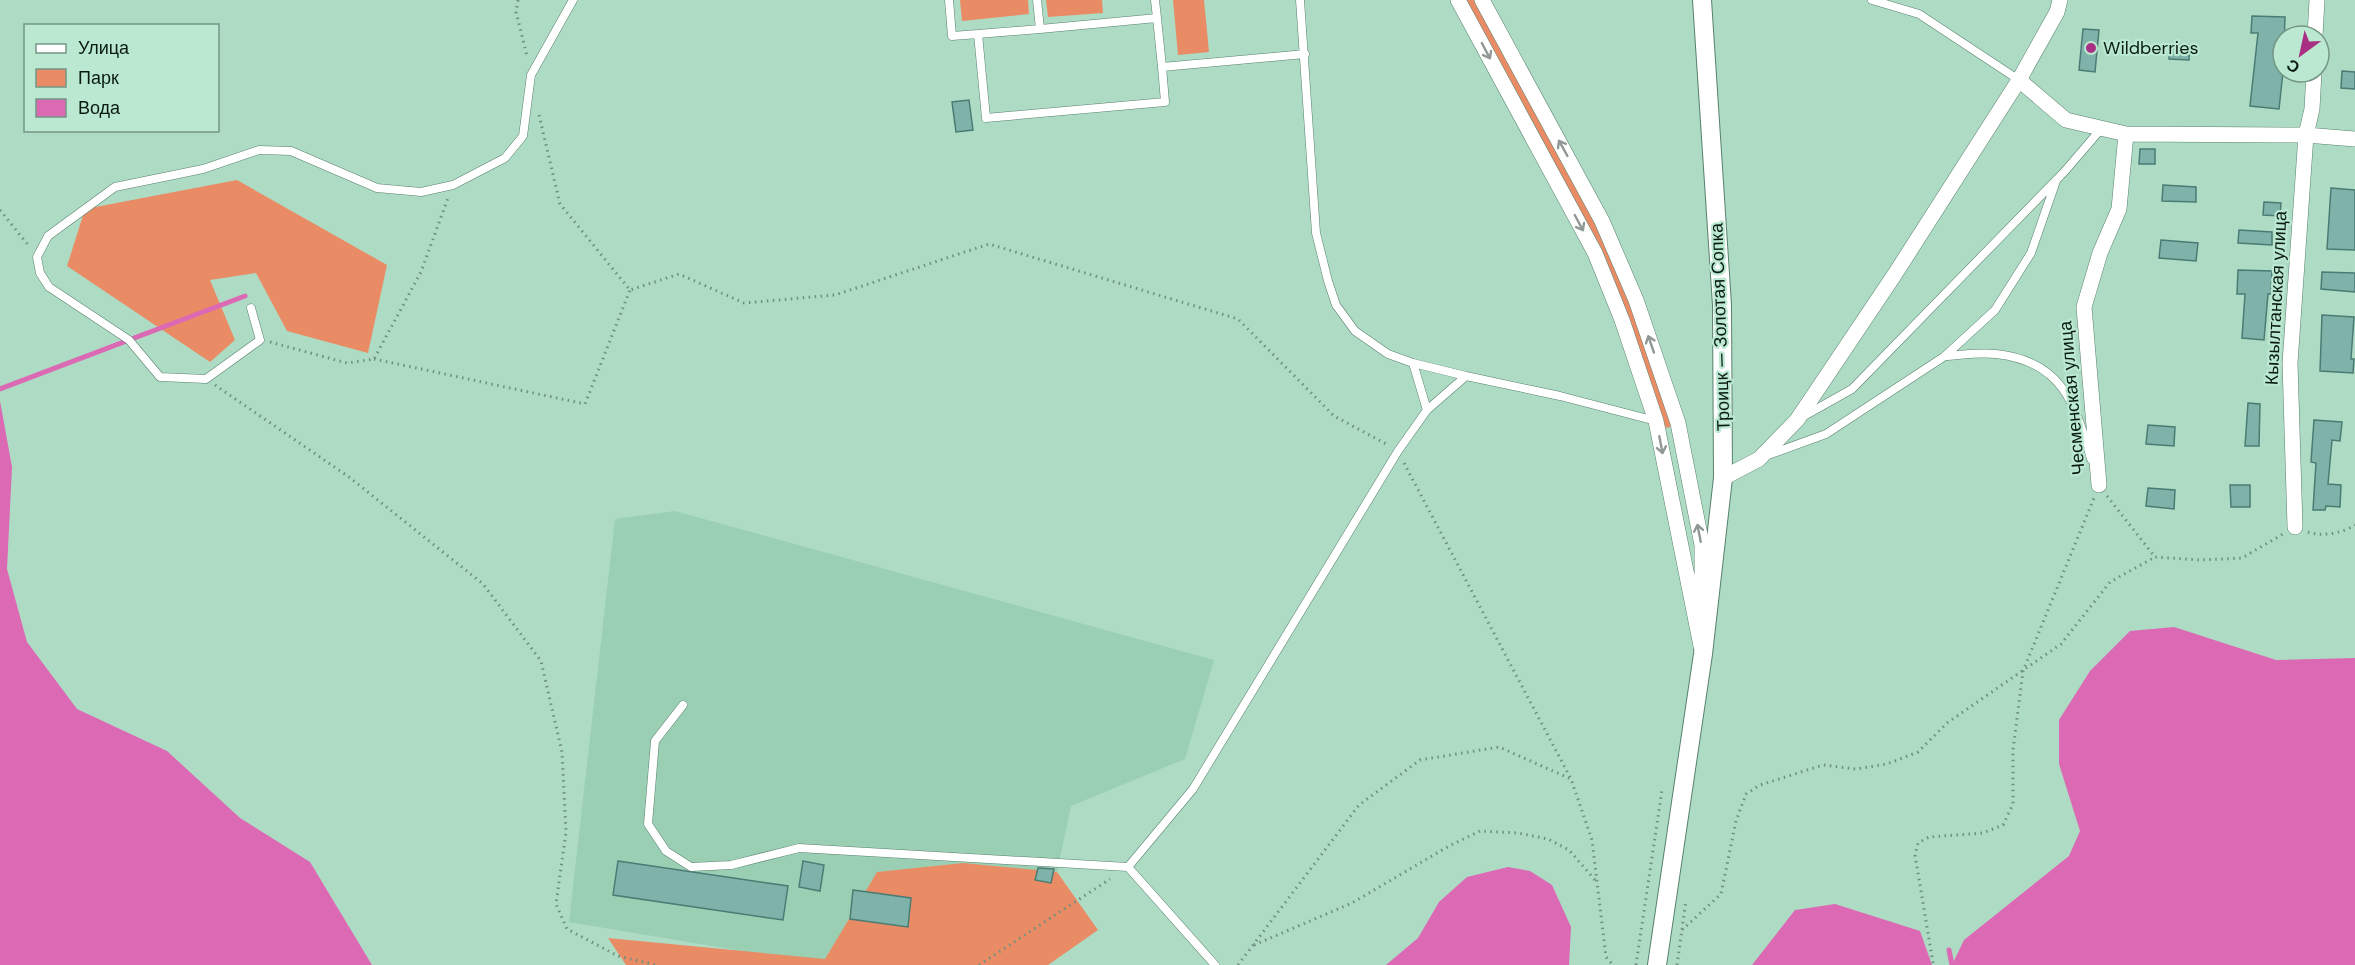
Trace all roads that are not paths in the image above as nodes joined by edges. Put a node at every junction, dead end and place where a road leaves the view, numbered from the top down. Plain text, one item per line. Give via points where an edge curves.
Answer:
1 (573, 0) edge
2 (949, 0) edge
3 (1037, 0) edge
4 (1155, 0) edge
5 (1300, 0) edge
6 (1458, 0) edge
7 (1482, 0) edge
8 (1702, 0) edge
9 (1872, 0) edge
10 (2060, 0) edge
11 (2317, 0) edge
12 (1157, 18) junction
13 (2316, 24) edge
14 (1040, 29) junction
15 (978, 34) junction
16 (1305, 54) junction
17 (1162, 67) junction
18 (2019, 80) junction
19 (2313, 84) edge
20 (2101, 129) junction
21 (2126, 134) junction
22 (2306, 135) junction
23 (2355, 139) edge
24 (2056, 181) junction
25 (251, 308) dead end
26 (1945, 356) junction
27 (1413, 363) junction
28 (1466, 376) junction
29 (1427, 410) junction
30 (1797, 420) junction
31 (1656, 421) junction
32 (1759, 459) junction
33 (1723, 478) junction
34 (2099, 485) joint
35 (2295, 527) road end
36 (1703, 654) junction
37 (683, 705) dead end
38 (1128, 867) junction
39 (1215, 965) edge
40 (1657, 965) edge

1 - 25 lane via 531,75 523,136 505,158 453,185 421,192 377,188 291,151 259,150 203,169 116,187 48,236 37,257 40,273 49,287 129,340 160,377 206,379 260,340
2 - 15 lane via 952,36
3 - 14 lane
4 - 12 lane
5 - 16 lane
6 -> 31 street via 1595,253
36 -> 7 street via 1702,545 1678,423 1636,300 1602,221
8 - 33 street, Троицк — Золотая Сопка via 1722,305
9 - 18 lane via 1919,14
10 - 18 street
11 - 13 street
12 - 14 lane
12 - 17 lane
14 - 15 lane
15 - 17 lane via 986,118 1165,102
16 - 17 lane
16 - 27 lane via 1316,233 1336,305 1355,331 1388,354
18 - 20 street via 2066,120
18 - 30 street
19 - 22 street, Кызылтанская улица
20 - 21 street
20 - 24 lane
21 - 22 street
21 - 34 street, Чесменская улица via 2119,209 2084,307
22 - 23 street
22 - 35 street, Кызылтанская улица via 2290,363
24 - 26 lane via 2031,253 1995,310
24 - 30 lane via 1852,389
26 - 32 lane via 1826,434
26 - 34 lane via 1996,354 2039,365 2061,385 2077,411
27 - 28 lane
27 - 29 lane
28 - 29 lane
28 - 31 lane
29 - 38 lane via 1398,451 1193,789
30 - 32 street
31 -> 36 street
32 - 33 street
33 - 36 street, Троицк — Золотая Сопка
36 - 40 street, Троицк — Золотая Сопка
37 - 38 lane via 655,741 648,824 666,851 691,867 731,865 799,848
38 - 39 lane

